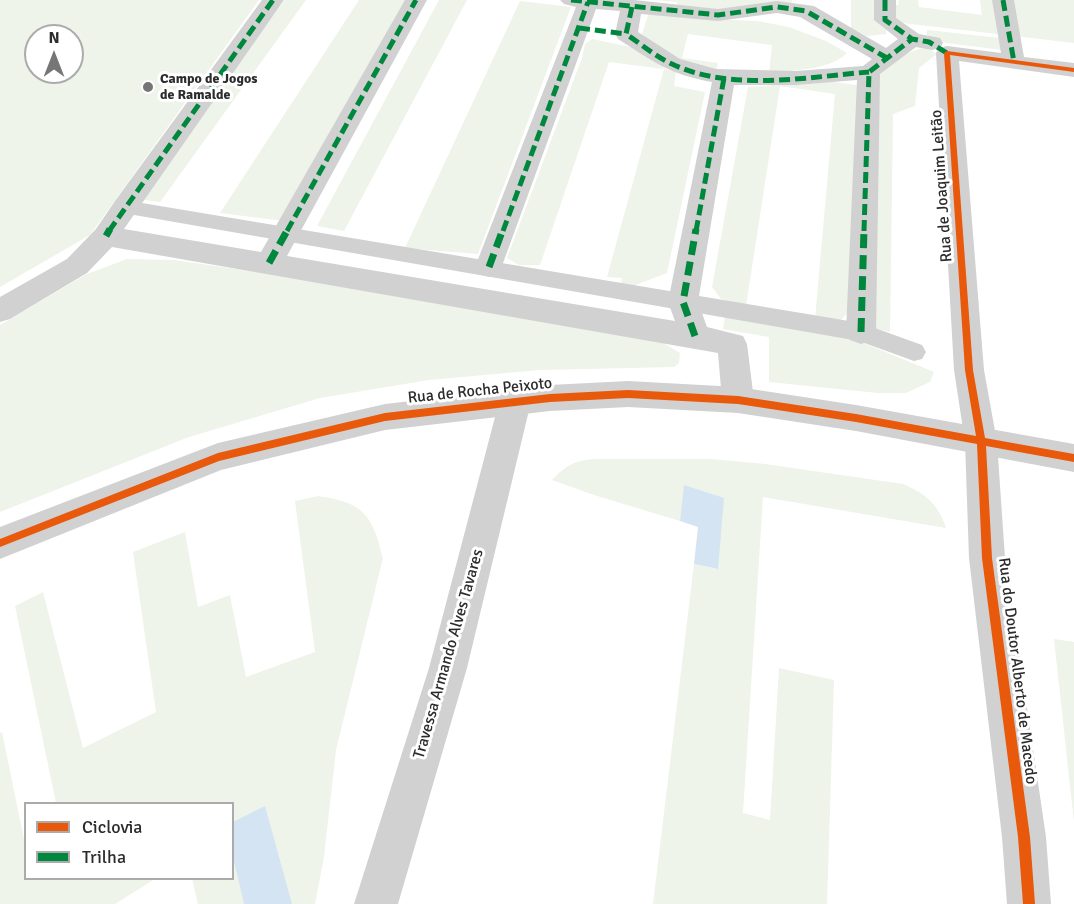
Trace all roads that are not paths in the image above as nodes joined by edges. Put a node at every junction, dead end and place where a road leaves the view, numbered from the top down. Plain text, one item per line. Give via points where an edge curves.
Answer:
1 (273, 0) edge
2 (416, 0) edge
3 (885, 0) edge
4 (1003, 0) edge
5 (580, 1) edge
6 (621, 4) edge
7 (807, 6) edge
8 (579, 28) junction
9 (626, 34) junction
10 (912, 39) junction
11 (947, 53) junction
12 (1014, 62) junction
13 (878, 65) junction
14 (1074, 70) edge
15 (724, 78) junction
16 (124, 207) junction
17 (285, 232) junction
18 (106, 236) junction
19 (269, 263) junction
20 (489, 267) junction
21 (683, 302) junction
22 (0, 311) edge
23 (861, 332) junction
24 (695, 336) junction
25 (914, 352) dead end
26 (738, 400) junction
27 (515, 402) junction
28 (981, 442) junction
29 (1074, 458) edge
30 (0, 543) edge
31 (376, 904) edge
32 (1029, 904) edge

1 - 16 street
2 - 17 street
3 - 10 street via 885,20
4 - 12 street
5 - 6 street
5 - 8 street
6 - 7 street via 718,15
6 - 9 street
7 - 13 street
8 - 9 street
8 - 20 street
9 - 15 street via 673,64
10 - 11 street via 929,42
10 - 13 street
11 - 12 street
11 - 28 street, Rua de Joaquim Leitão via 969,370
12 - 14 street
13 - 15 street via 788,78
13 - 23 street
15 - 21 street
16 - 17 lane
16 - 18 street
17 - 19 street
17 - 20 lane
18 - 19 street
18 - 22 street via 77,266
19 - 24 street
20 - 21 lane
21 - 23 lane
21 - 24 street
23 - 25 lane
24 - 26 street via 732,344
26 - 27 street, Rua de Rocha Peixoto via 628,394
26 - 28 street, Rua de Rocha Peixoto
27 - 30 street, Rua de Rocha Peixoto via 385,417 218,457
27 - 31 street, Travessa Armando Alves Tavares via 448,668
28 - 29 street, Rua de Rocha Peixoto
28 - 32 street, Rua do Doutor Alberto de Macedo via 987,558 1024,837

